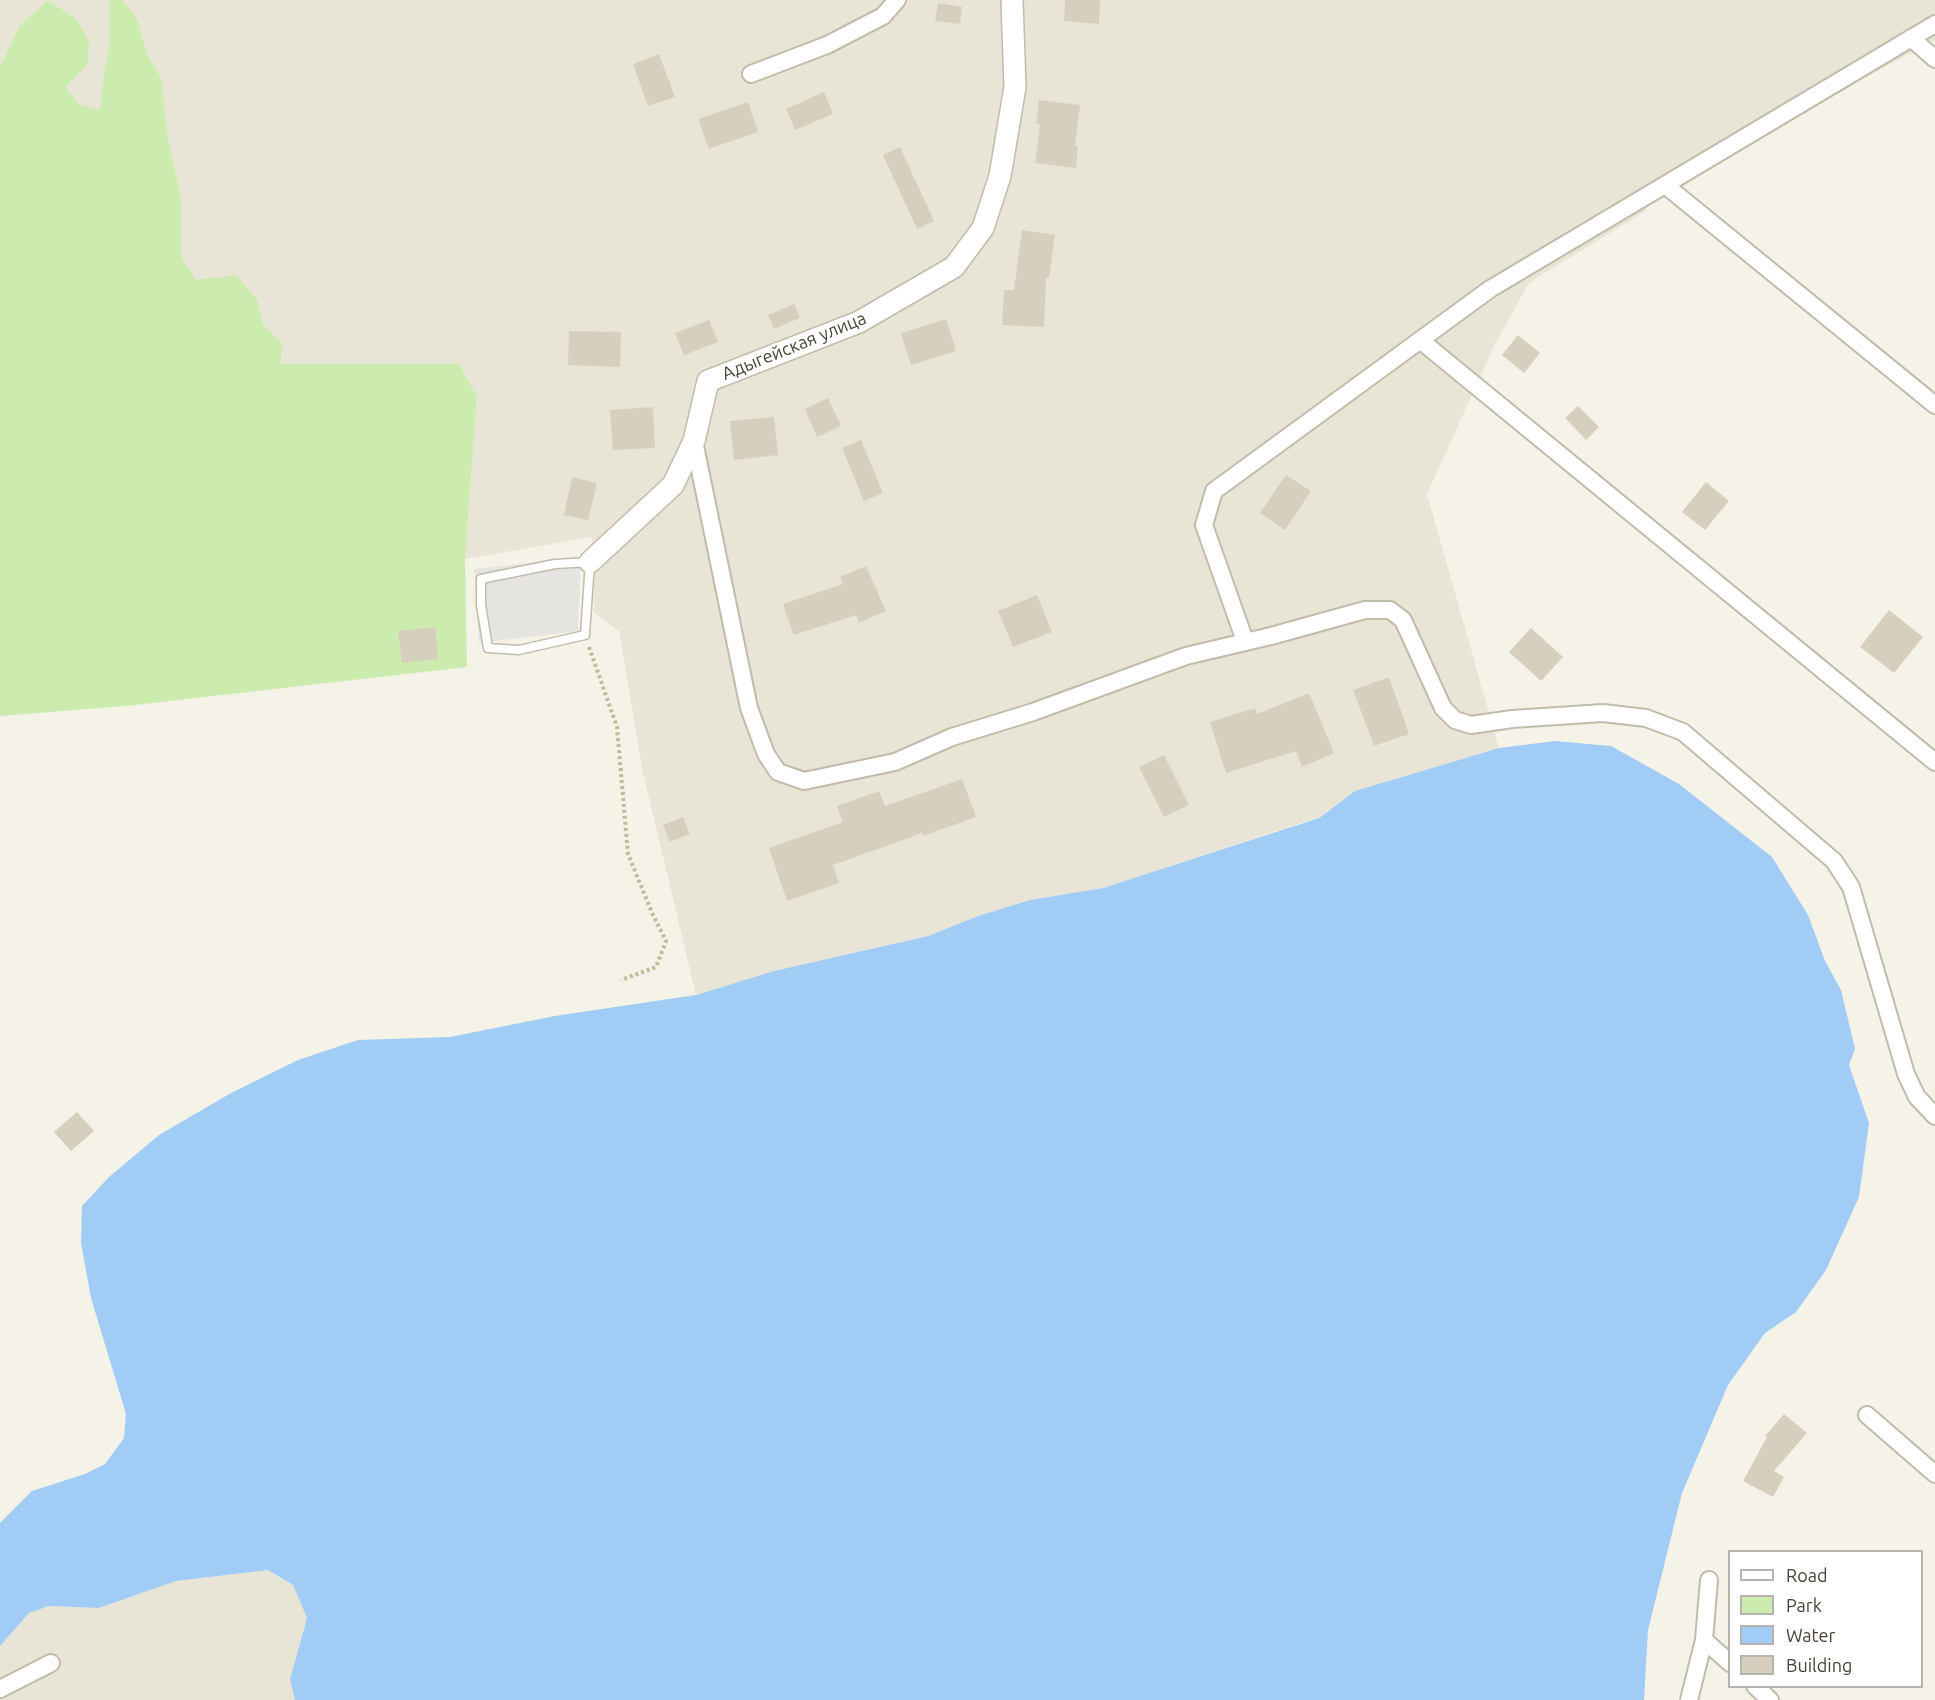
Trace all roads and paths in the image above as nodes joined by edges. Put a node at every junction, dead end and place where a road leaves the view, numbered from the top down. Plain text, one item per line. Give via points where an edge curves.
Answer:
1 (897, 0) edge
2 (1012, 0) edge
3 (1935, 24) edge
4 (1911, 38) junction
5 (1935, 59) edge
6 (751, 74) dead end
7 (1665, 185) junction
8 (1420, 340) junction
9 (1935, 405) edge
10 (694, 441) junction
11 (590, 562) junction
12 (585, 635) junction
13 (1245, 642) junction
14 (1935, 762) edge
15 (621, 980) dead end
16 (1935, 1116) edge
17 (1867, 1415) dead end
18 (1935, 1474) edge
19 (1709, 1580) dead end
20 (1704, 1640) junction
21 (1728, 1661) edge
22 (51, 1663) dead end
23 (1757, 1688) edge
24 (0, 1689) edge
25 (1689, 1700) edge
26 (1770, 1700) edge

1 - 6 street via 883,16 827,45
2 - 10 street, Адыгейская улица via 1015,87 1000,176 983,228 960,260 859,322 708,381
3 - 4 street
4 - 5 street
4 - 7 street
7 - 8 street via 1490,289
7 - 9 street
8 - 13 street via 1214,491 1204,525
8 - 14 street
10 - 11 street, Адыгейская улица via 673,485
10 - 13 street via 748,708 766,754 778,772 804,781 895,762 952,737 1186,656
11 - 12 lane
11 - 12 lane via 555,564 481,579 488,648 519,650
12 - 15 path via 617,728 628,854 666,941 656,967
13 - 16 street via 1365,610 1390,610 1403,620 1443,708 1455,720 1471,725 1603,713 1646,718 1683,732 1834,861 1851,887 1906,1074 1917,1097
17 - 18 street
19 - 20 street
20 - 21 street
20 - 25 street
22 - 24 street
23 - 26 street

